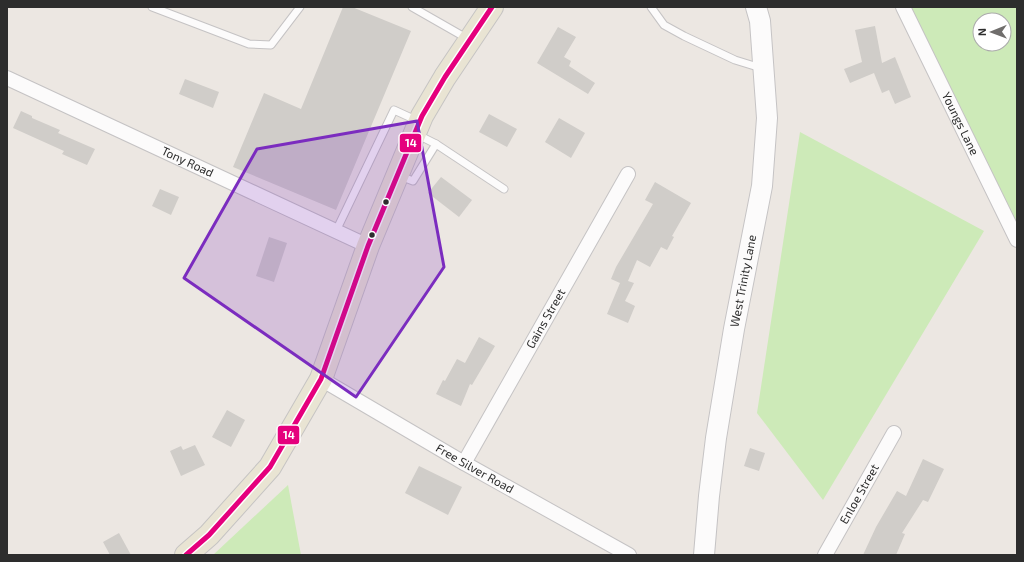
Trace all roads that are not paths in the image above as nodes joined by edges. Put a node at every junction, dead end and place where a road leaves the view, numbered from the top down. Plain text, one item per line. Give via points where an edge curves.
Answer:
1 (152, 7) edge
2 (300, 7) edge
3 (412, 7) edge
4 (492, 7) edge
5 (652, 7) edge
6 (756, 7) edge
7 (903, 7) edge
8 (470, 40) junction
9 (763, 69) junction
10 (7, 78) edge
11 (418, 128) junction
12 (436, 144) junction
13 (628, 174) dead end
14 (398, 175) junction
15 (504, 189) dead end
16 (336, 231) junction
17 (1017, 240) edge
18 (368, 246) junction
19 (321, 379) junction
20 (894, 433) dead end
21 (464, 463) junction
22 (186, 555) edge
23 (629, 555) edge
24 (704, 555) edge
25 (825, 555) edge

1 - 2 lane via 250,44 271,45
3 - 8 lane
4 - 8 main road
5 - 9 lane via 664,25 735,60
6 - 9 main road, West Trinity Lane via 760,21
7 - 17 street, Youngs Lane
8 - 11 main road via 445,77
9 - 24 main road, West Trinity Lane via 767,118 762,186 734,328 709,496
10 - 16 street, Tony Road
11 - 12 lane
11 - 14 main road
11 - 16 lane via 394,110
12 - 14 lane via 413,181
12 - 15 lane
13 - 21 street, Gains Street
14 - 18 main road
16 - 18 street, Tony Road
18 - 19 main road
19 - 21 street, Free Silver Road
19 - 22 main road via 270,467 209,535
20 - 25 street, Enloe Street
21 - 23 street, Free Silver Road

